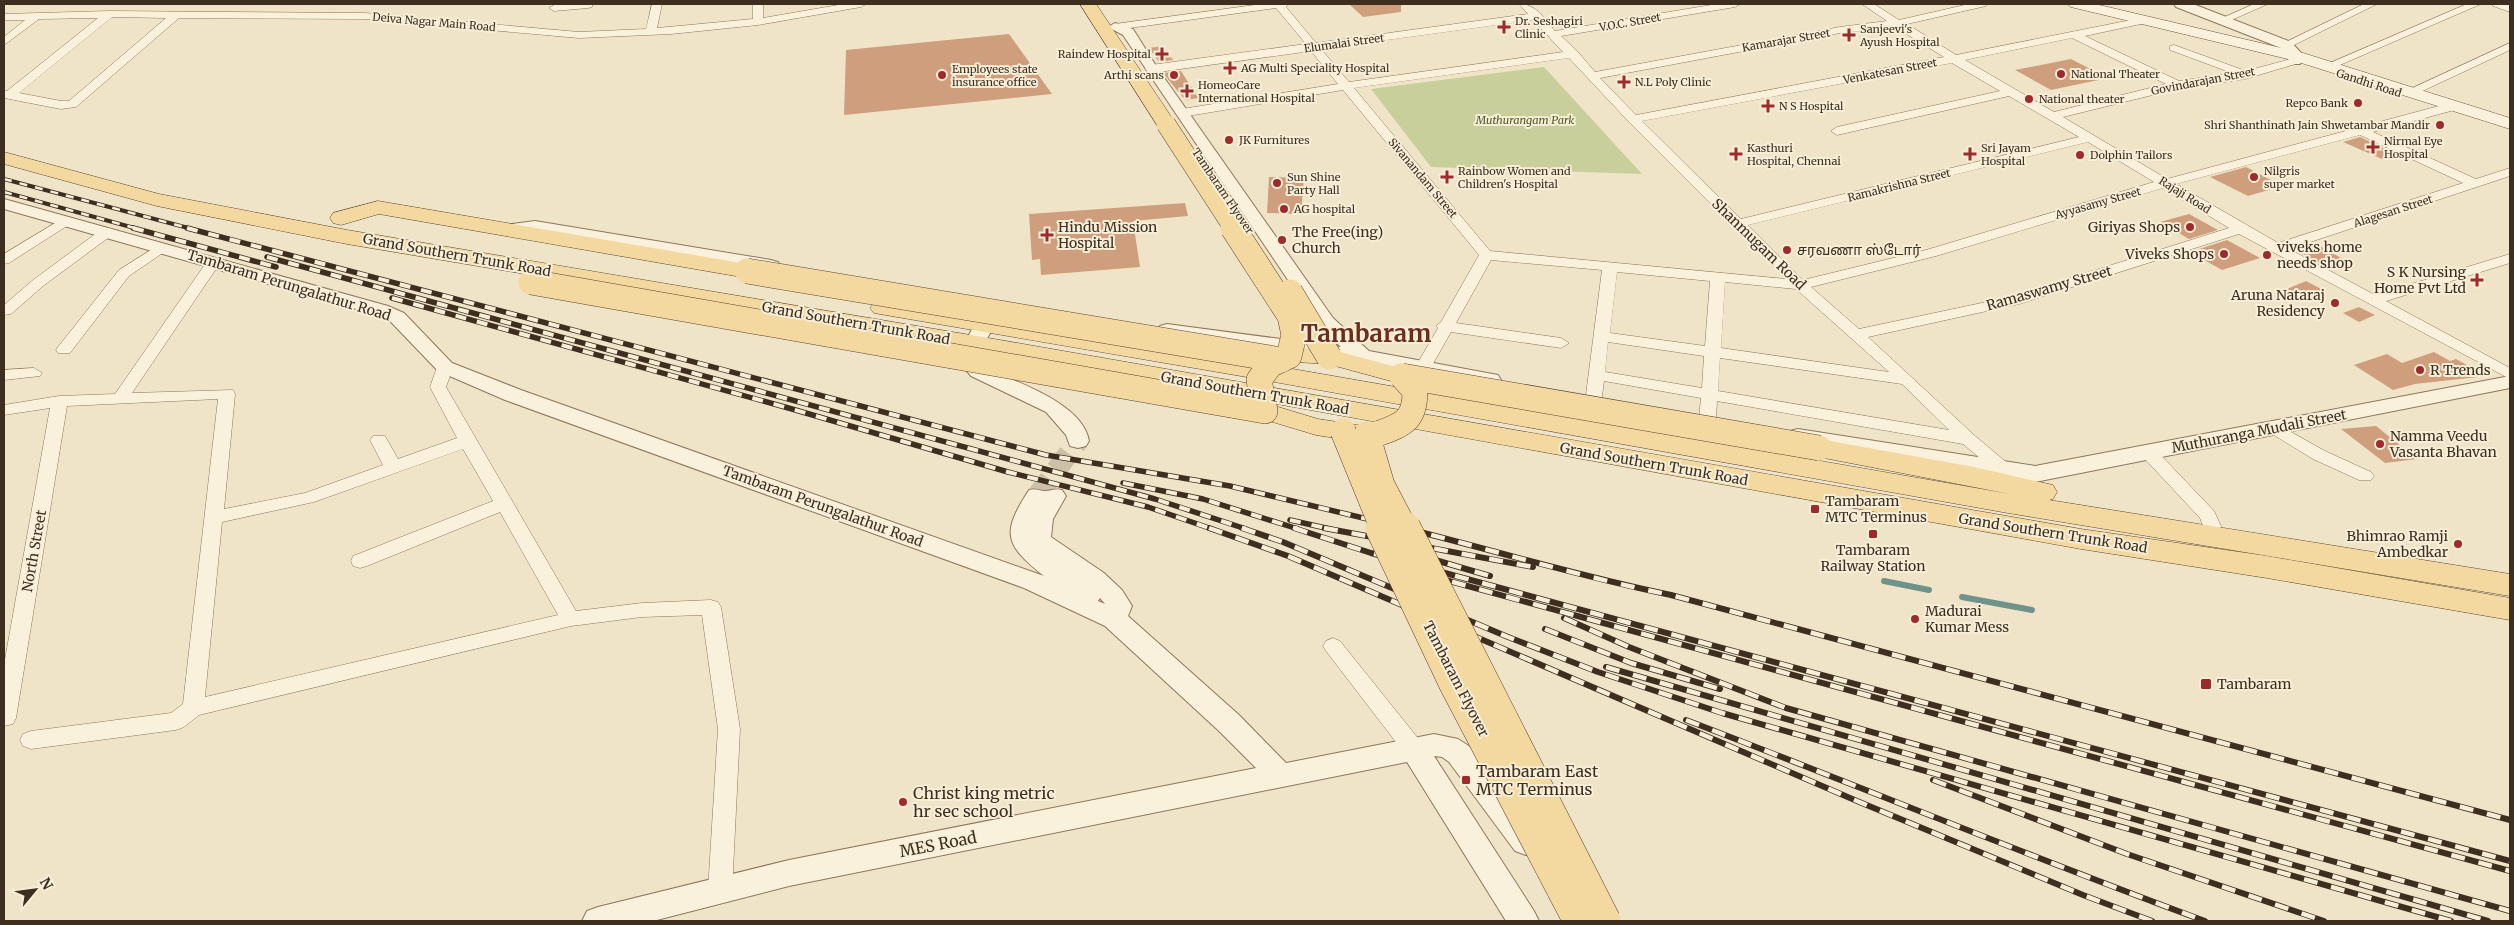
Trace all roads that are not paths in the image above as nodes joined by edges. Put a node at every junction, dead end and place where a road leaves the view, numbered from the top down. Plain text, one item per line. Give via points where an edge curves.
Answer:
1 (188, 4) edge
2 (588, 4) edge
3 (657, 4) edge
4 (758, 4) edge
5 (861, 4) edge
6 (1088, 4) edge
7 (1098, 4) edge
8 (1280, 4) edge
9 (1735, 4) edge
10 (1867, 4) edge
11 (1982, 4) edge
12 (2076, 4) edge
13 (2181, 4) edge
14 (2263, 4) edge
15 (2372, 4) edge
16 (2476, 4) edge
17 (2497, 4) edge
18 (820, 6) edge
19 (392, 8) dead end
20 (554, 8) dead end
21 (1532, 8) edge
22 (2510, 9) edge
23 (109, 14) junction
24 (176, 14) junction
25 (38, 15) junction
26 (4, 17) edge
27 (381, 17) junction
28 (2146, 20) junction
29 (2223, 20) junction
30 (758, 22) junction
31 (1898, 23) junction
32 (1111, 31) junction
33 (651, 32) junction
34 (1555, 34) junction
35 (579, 35) junction
36 (2074, 35) junction
37 (4, 42) edge
38 (2510, 46) edge
39 (1314, 47) junction
40 (2174, 48) dead end
41 (1574, 54) junction
42 (2293, 54) junction
43 (1954, 59) junction
44 (2329, 66) junction
45 (1151, 69) junction
46 (2245, 74) junction
47 (1591, 76) junction
48 (2176, 85) junction
49 (1346, 86) junction
50 (2010, 92) junction
51 (2410, 92) junction
52 (6, 94) edge
53 (2450, 107) junction
54 (1182, 113) junction
55 (2052, 116) junction
56 (1633, 119) junction
57 (2508, 122) edge
58 (1838, 131) dead end
59 (2361, 131) junction
60 (2090, 138) junction
61 (4, 142) edge
62 (4, 158) edge
63 (2510, 172) edge
64 (2166, 183) junction
65 (2476, 184) junction
66 (4, 204) edge
67 (65, 221) junction
68 (1737, 224) junction
69 (344, 227) junction
70 (510, 229) junction
71 (2240, 229) junction
72 (107, 232) junction
73 (162, 248) junction
74 (2275, 249) junction
75 (1486, 255) junction
76 (2510, 258) edge
77 (4, 260) edge
78 (213, 263) junction
79 (1610, 268) junction
80 (1718, 279) junction
81 (1800, 285) junction
82 (2372, 301) junction
83 (6, 311) dead end
84 (1073, 314) junction
85 (1444, 326) junction
86 (979, 333) junction
87 (1601, 336) junction
88 (1855, 336) junction
89 (1061, 337) junction
90 (1561, 343) dead end
91 (1000, 347) junction
92 (64, 350) dead end
93 (1712, 352) junction
94 (1329, 357) junction
95 (1364, 357) junction
96 (1285, 358) junction
97 (445, 367) junction
98 (1413, 371) junction
99 (34, 373) dead end
100 (2510, 374) edge
101 (4, 375) edge
102 (1595, 375) junction
103 (1907, 380) junction
104 (2510, 382) edge
105 (1709, 395) junction
106 (120, 398) junction
107 (59, 401) junction
108 (1593, 401) junction
109 (4, 410) edge
110 (1264, 411) junction
111 (1707, 420) junction
112 (2275, 428) junction
113 (1589, 429) junction
114 (1364, 433) junction
115 (1968, 439) junction
116 (378, 440) dead end
117 (467, 441) junction
118 (1706, 450) junction
119 (2149, 453) junction
120 (392, 466) junction
121 (2006, 471) junction
122 (2365, 476) dead end
123 (1046, 496) tunnel mouth
124 (503, 504) junction
125 (212, 518) junction
126 (2222, 534) junction
127 (2081, 539) junction
128 (360, 561) dead end
129 (2510, 585) edge
130 (2510, 609) edge
131 (1106, 615) junction
132 (570, 619) junction
133 (1333, 646) dead end
134 (5, 707) edge
135 (193, 708) junction
136 (32, 740) dead end
137 (1413, 748) junction
138 (1280, 775) junction
139 (720, 891) junction
140 (598, 921) edge
141 (1523, 921) edge
142 (1580, 921) edge
143 (1586, 921) edge
144 (1604, 921) edge

1 - 24 street
2 - 20 street
2 - 35 street
3 - 33 street
4 - 30 street
5 - 18 street, Deiva Nagar Main Road
6 - 32 main road
7 - 32 main road
8 - 32 street
8 - 39 street, Sivanandam Street
9 - 34 street, V.O.C. Street
10 - 31 street, Rajaji Road
11 - 31 street, Kamarajar Street
12 - 28 main road, Gandhi Road
13 - 29 street
14 - 29 street
15 - 42 street, Govindarajan Street
16 - 44 street
17 - 22 street
18 - 30 street, Deiva Nagar Main Road
19 - 27 street
21 - 34 street, Shanmugam Road
21 - 39 street, Elumalai Street
23 - 24 street, Deiva Nagar Main Road
23 - 25 street, Deiva Nagar Main Road
23 - 52 street
24 - 27 street, Deiva Nagar Main Road
24 - 52 street via 72,104 61,105
25 - 26 street, Deiva Nagar Main Road
25 - 37 street
27 - 35 street, Deiva Nagar Main Road
28 - 36 street, Venkatesan Street
28 - 42 main road, Gandhi Road
29 - 42 street
30 - 33 street, Deiva Nagar Main Road
31 - 43 street, Rajaji Road
31 - 47 street, Kamarajar Street via 1840,30
32 - 45 street via 1128,32
32 - 94 main road, Tambaram Flyover, bridge via 1307,317
32 - 96 main road, Tambaram Flyover, bridge via 1290,316 1294,335
33 - 35 street, Deiva Nagar Main Road
34 - 41 street, Shanmugam Road
36 - 43 street, Venkatesan Street
36 - 48 street
38 - 51 street
39 - 45 street, Elumalai Street
39 - 49 street, Sivanandam Street
40 - 46 street
41 - 47 street, Shanmugam Road
41 - 49 street
42 - 44 main road, Gandhi Road
42 - 46 street, Govindarajan Street
42 - 53 main road, Gandhi Road
43 - 50 street, Rajaji Road
43 - 56 street, Venkatesan Street
44 - 51 main road, Gandhi Road
45 - 54 street
46 - 48 street, Govindarajan Street
47 - 56 street, Shanmugam Road
48 - 55 street, Govindarajan Street
49 - 54 street
49 - 75 street, Sivanandam Street
50 - 55 street, Rajaji Road
50 - 58 street
51 - 53 main road, Gandhi Road
53 - 57 main road, Gandhi Road
53 - 59 street, Ayyasamy Street
54 - 95 street via 1326,322
55 - 60 street, Rajaji Road
56 - 68 street, Shanmugam Road
59 - 64 street, Ayyasamy Street
59 - 65 street
60 - 64 street, Rajaji Road
60 - 68 street, Ramakrishna Street
61 - 69 main road, Grand Southern Trunk Road
62 - 69 main road, Grand Southern Trunk Road via 157,200
63 - 65 street, Alagesan Street
64 - 71 street, Rajaji Road
64 - 81 street, Ayyasamy Street via 1930,253
65 - 74 street, Alagesan Street
66 - 67 street, Tambaram Perungalathur Road
67 - 72 street, Tambaram Perungalathur Road
67 - 77 street
68 - 81 street, Shanmugam Road
69 - 70 main road via 378,207
69 - 86 main road, Grand Southern Trunk Road
69 - 110 main road, bridge via 390,252 531,282
70 - 84 street, Muthuranga Mudali Street via 535,226
70 - 96 main road, bridge via 964,309
71 - 74 street, Rajaji Road
71 - 88 street, Ramaswamy Street via 2014,301
72 - 73 street, Tambaram Perungalathur Road
72 - 83 street
73 - 78 street, Tambaram Perungalathur Road
73 - 92 street via 124,273
74 - 82 street, Rajaji Road
75 - 79 street, Ayyasamy Street
75 - 85 street
76 - 82 street
78 - 97 street, Tambaram Perungalathur Road via 382,310 397,317
78 - 106 street
79 - 80 street, Ayyasamy Street
79 - 87 street
80 - 81 street, Ayyasamy Street
80 - 93 street
81 - 88 street, Shanmugam Road
82 - 100 street, Rajaji Road
84 - 89 main road
84 - 95 street, Muthuranga Mudali Street
85 - 90 street
85 - 98 street
86 - 89 main road, Grand Southern Trunk Road
86 - 91 main road, Grand Southern Trunk Road
86 - 91 street via 966,358 978,372 1054,406 1084,442 1084,419 1070,404 991,367
87 - 93 street
87 - 102 street
88 - 103 street, Shanmugam Road
89 - 113 main road, Grand Southern Trunk Road
91 - 127 main road, Grand Southern Trunk Road
93 - 103 street
93 - 105 street
94 - 96 main road
94 - 98 main road
95 - 98 street, Muthuranga Mudali Street
96 - 110 main road, bridge via 1270,365 1259,380
97 - 117 street via 438,387
97 - 131 street, Tambaram Perungalathur Road via 531,402 1033,582
98 - 108 street, Muthuranga Mudali Street
98 - 114 main road, bridge via 1415,408 1401,425
98 - 126 main road, bridge via 1974,476
99 - 101 street
102 - 105 street
102 - 108 street
103 - 115 street, Shanmugam Road
104 - 112 street, Muthuranga Mudali Street
105 - 111 street
105 - 115 street
106 - 107 street
106 - 125 street via 227,394
107 - 109 street
107 - 134 street, North Street
108 - 111 street, Muthuranga Mudali Street
108 - 113 street
110 - 114 main road via 1316,427
111 - 118 street
111 - 121 street, Muthuranga Mudali Street
112 - 119 street, Muthuranga Mudali Street
112 - 122 street via 2319,456
113 - 118 main road, Grand Southern Trunk Road
114 - 127 main road via 2047,545 2070,547
114 - 142 main road, Tambaram Flyover, bridge via 1368,500 1444,657
114 - 144 main road, Tambaram Flyover, bridge via 1382,484
115 - 121 street, Shanmugam Road
116 - 120 street
117 - 120 street
117 - 124 street
118 - 126 main road, Grand Southern Trunk Road
119 - 121 street, Muthuranga Mudali Street via 2035,474
119 - 126 street
120 - 125 street via 308,498
123 - 131 street via 1037,529 1038,537 1115,598 1119,606
124 - 128 street
124 - 132 street
125 - 135 street
126 - 129 main road, Grand Southern Trunk Road
127 - 130 main road, Grand Southern Trunk Road
131 - 138 street, Tambaram Perungalathur Road via 1229,722
132 - 135 street
132 - 139 street via 711,606 729,730
133 - 137 street
135 - 136 street via 176,721
137 - 138 street
137 - 141 street
137 - 143 street via 1434,745 1448,747 1459,754
138 - 139 street, MES Road via 789,873
139 - 140 street, MES Road

